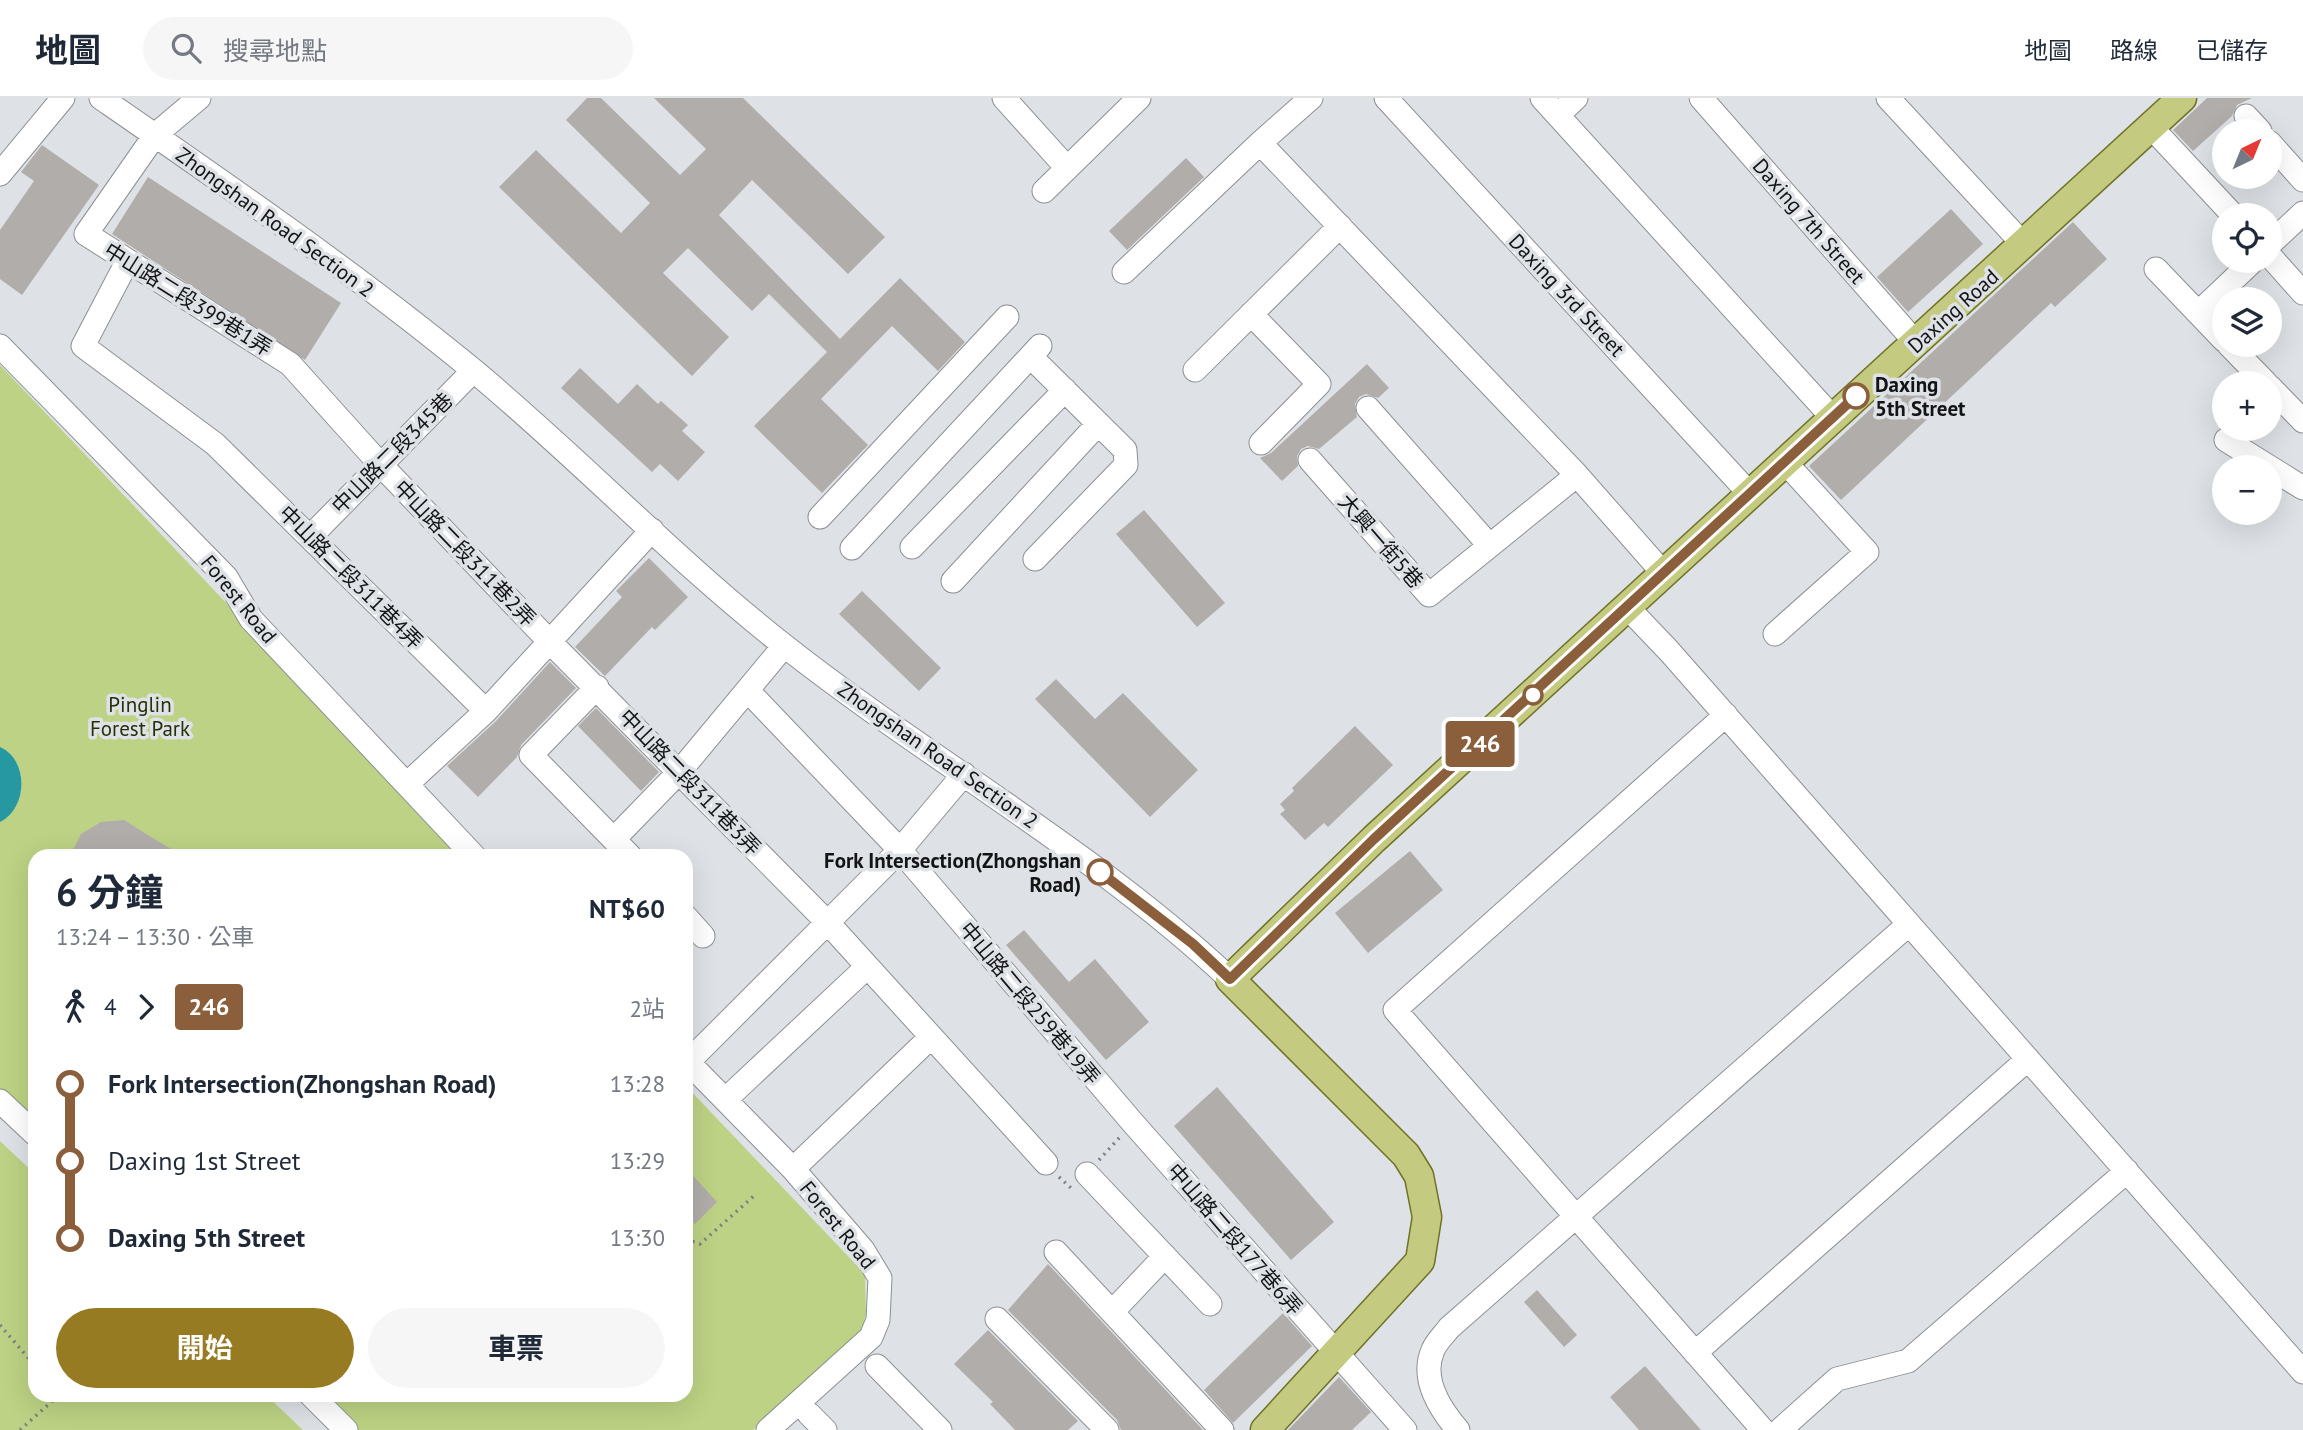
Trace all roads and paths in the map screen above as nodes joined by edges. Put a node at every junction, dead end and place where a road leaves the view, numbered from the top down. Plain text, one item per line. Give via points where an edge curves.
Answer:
1 (63, 98) edge
2 (101, 98) edge
3 (199, 98) edge
4 (1004, 98) edge
5 (1139, 98) edge
6 (1311, 98) edge
7 (1386, 98) edge
8 (1542, 98) edge
9 (1576, 98) edge
10 (1701, 98) edge
11 (1888, 98) edge
12 (2182, 98) edge
13 (1558, 115) junction
14 (2152, 128) junction
15 (155, 135) junction
16 (1260, 144) junction
17 (2282, 156) edge
18 (1067, 168) junction
19 (0, 174) edge
20 (2303, 180) edge
21 (1045, 191) dead end
22 (2222, 203) edge
23 (2303, 213) edge
24 (1340, 226) junction
25 (2282, 233) edge
26 (2024, 245) junction
27 (127, 262) junction
28 (2156, 269) dead end
29 (2282, 269) edge
30 (1124, 272) dead end
31 (2240, 273) edge
32 (2303, 293) edge
33 (2198, 313) junction
34 (1251, 314) junction
35 (1007, 317) dead end
36 (2212, 328) edge
37 (1917, 344) junction
38 (0, 346) edge
39 (2241, 357) edge
40 (1195, 370) dead end
41 (473, 371) junction
42 (2254, 371) edge
43 (1065, 390) junction
44 (2282, 399) edge
45 (1368, 408) dead end
46 (1832, 416) junction
47 (2303, 421) edge
48 (1098, 424) junction
49 (2228, 441) edge
50 (1261, 443) dead end
51 (1310, 460) dead end
52 (1784, 461) junction
53 (380, 464) junction
54 (1577, 475) junction
55 (2303, 488) edge
56 (1749, 493) junction
57 (820, 517) dead end
58 (652, 530) junction
59 (311, 536) junction
60 (1489, 545) junction
61 (912, 547) dead end
62 (852, 548) dead end
63 (1035, 559) dead end
64 (1664, 574) junction
65 (953, 581) dead end
66 (1628, 608) junction
67 (1774, 634) dead end
68 (550, 642) junction
69 (784, 646) junction
70 (597, 687) junction
71 (749, 692) junction
72 (486, 711) junction
73 (1726, 715) junction
74 (680, 771) junction
75 (964, 774) junction
76 (407, 784) junction
77 (622, 847) edge
78 (467, 849) edge
79 (900, 850) junction
80 (1909, 924) junction
81 (693, 925) edge
82 (829, 925) junction
83 (703, 936) dead end
84 (867, 967) junction
85 (1230, 979) junction
86 (930, 1038) junction
87 (693, 1055) edge
88 (2028, 1059) junction
89 (693, 1067) edge
90 (725, 1100) junction
91 (0, 1101) edge
92 (1133, 1123) joint
93 (28, 1127) edge
94 (1046, 1163) dead end
95 (793, 1169) junction
96 (2127, 1171) junction
97 (1087, 1174) dead end
98 (755, 1195) dead end
99 (1576, 1217) junction
100 (693, 1242) edge
101 (1056, 1252) dead end
102 (1165, 1256) junction
103 (1210, 1304) dead end
104 (1113, 1311) junction
105 (997, 1319) dead end
106 (0, 1325) edge
107 (1695, 1353) junction
108 (1337, 1354) junction
109 (28, 1358) edge
110 (877, 1366) dead end
111 (2303, 1372) edge
112 (51, 1402) edge
113 (318, 1402) edge
114 (20, 1430) edge
115 (346, 1430) edge
116 (768, 1430) edge
117 (940, 1430) edge
118 (1107, 1430) edge
119 (1222, 1430) edge
120 (1265, 1430) edge
121 (1405, 1430) edge
122 (1458, 1430) edge
123 (1763, 1430) edge
124 (1780, 1430) edge

1 - 19 street
2 - 15 street, Zhongshan Road Section 2
3 - 15 street
4 - 18 street
5 - 18 street
6 - 16 street
7 - 56 street, Daxing 3rd Street
8 - 13 street
9 - 13 street
10 - 37 street, Daxing 7th Street
11 - 26 street
12 - 14 main road, Daxing Road
13 - 46 street
14 - 22 street
14 - 26 main road, Daxing Road
15 - 27 street, 中山路二段399巷1弄 via 86,234
15 - 41 street, Zhongshan Road Section 2
16 - 24 street
16 - 30 street
17 - 20 street
18 - 21 street
23 - 25 street
24 - 34 street
24 - 54 street
26 - 37 main road, Daxing Road
27 - 53 street, 中山路二段399巷1弄 via 290,364
27 - 59 street, 中山路二段311巷4弄 via 83,346 215,444
28 - 33 street
29 - 32 street
31 - 33 street
33 - 36 street
34 - 40 street
34 - 50 street via 1319,383
35 - 57 street
37 - 46 main road, Daxing Road
38 - 76 street, Forest Road via 226,578 251,619
39 - 42 street
41 - 53 street, 中山路二段345巷
41 - 58 street, Zhongshan Road Section 2
43 - 48 street
43 - 61 street
43 - 62 street via 1035,351
44 - 47 street
45 - 60 street
46 - 52 main road, Daxing Road
48 - 63 street via 1125,450 1126,465
48 - 65 street
49 - 55 street
51 - 60 street, 大興一街5巷 via 1429,595
52 - 56 main road, Daxing Road
52 - 67 street via 1867,552
53 - 59 street, 中山路二段345巷
53 - 68 street, 中山路二段311巷2弄
54 - 60 street, 大興一街5巷
54 - 64 street
56 - 64 main road, Daxing Road
58 - 68 street
58 - 69 street, Zhongshan Road Section 2
59 - 72 street, 中山路二段311巷4弄
64 - 66 main road, Daxing Road
66 - 73 street
66 - 85 main road, Daxing Road via 1374,839
68 - 70 street, 中山路二段311巷3弄
68 - 72 street
69 - 71 street
69 - 75 street, Zhongshan Road Section 2
70 - 74 street, 中山路二段311巷3弄
70 - 77 street via 531,755
71 - 74 street
71 - 79 street, 中山路二段259巷19弄
72 - 76 street
73 - 80 street
73 - 99 street via 1395,1010
74 - 77 street
74 - 82 street, 中山路二段311巷3弄
75 - 79 street
75 - 85 street, Zhongshan Road Section 2 via 1070,849 1193,944
76 - 78 street, Forest Road
79 - 82 street
79 - 92 street, 中山路二段259巷19弄
80 - 88 street
80 - 99 street
81 - 83 street
82 - 84 street, 中山路二段311巷3弄
82 - 87 street
84 - 86 street, 中山路二段311巷3弄
84 - 90 street
85 - 108 main road, Zhongshan Road Section 2 via 1406,1155 1419,1177 1427,1217 1420,1261
86 - 94 street, 中山路二段311巷3弄
86 - 95 street
88 - 96 street
88 - 107 street
89 - 90 street, Forest Road
90 - 95 street, Forest Road
91 - 93 street
92 - 108 street, 中山路二段177巷6弄
95 - 116 street, Forest Road via 863,1250 880,1278 880,1303 871,1337
96 - 111 street
96 - 124 street via 1908,1361 1837,1379
97 - 102 street
98 - 100 path via 700,1244
99 - 107 street
99 - 122 street via 1450,1328 1432,1351 1429,1380 1442,1411
101 - 104 street
102 - 103 street
102 - 104 street
104 - 119 street
105 - 118 street
106 - 109 path
107 - 123 street
108 - 120 main road, Zhongshan Road Section 2
108 - 121 street, 中山路二段177巷6弄
110 - 117 street
112 - 114 path
113 - 115 street

